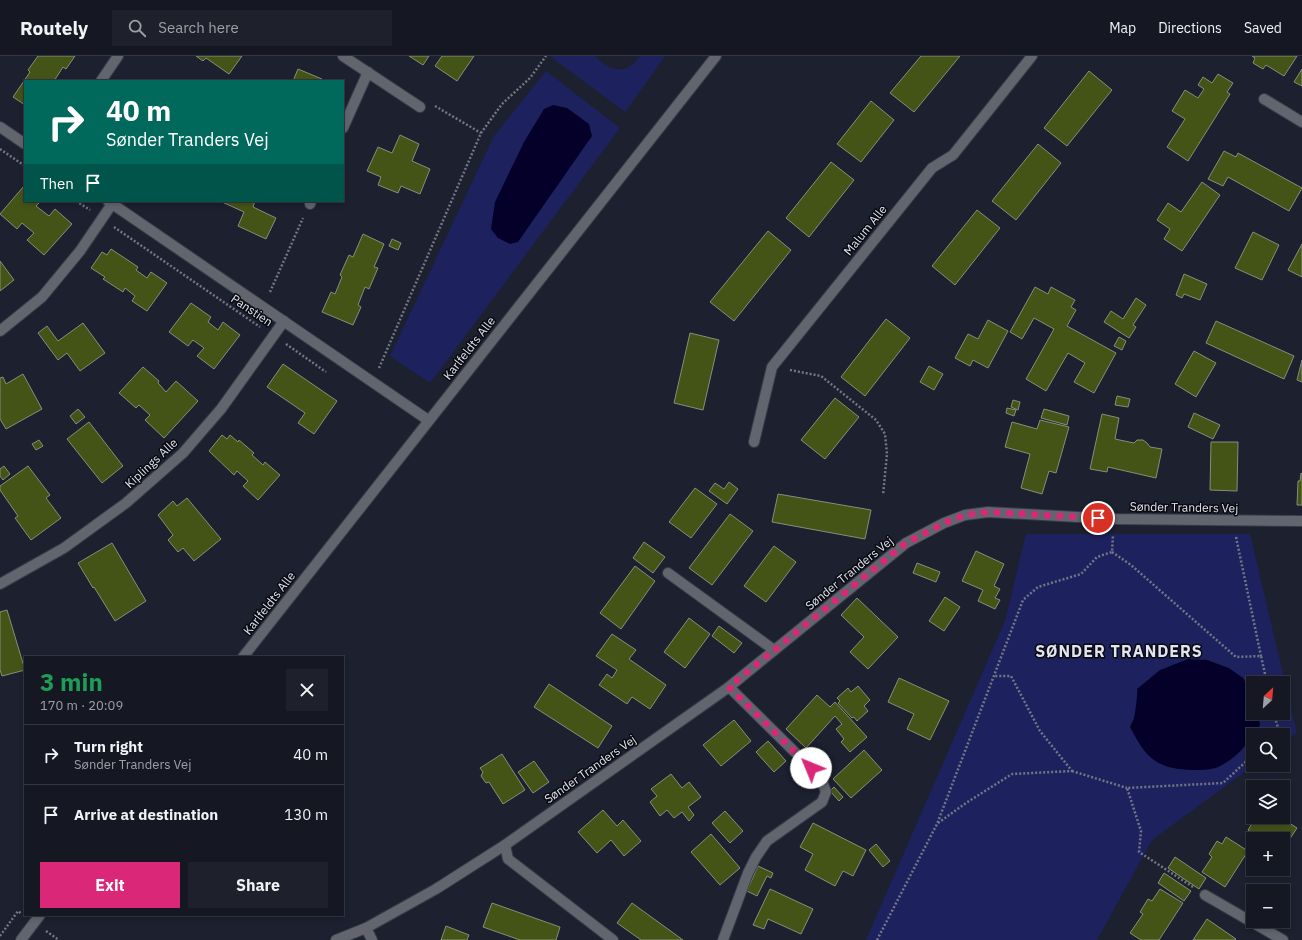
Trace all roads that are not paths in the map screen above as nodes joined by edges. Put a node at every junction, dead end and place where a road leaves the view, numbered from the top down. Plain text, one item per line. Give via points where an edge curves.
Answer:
1 (118, 56) edge
2 (343, 56) edge
3 (716, 56) edge
4 (1032, 56) edge
5 (368, 72) junction
6 (102, 80) edge
7 (1264, 99) dead end
8 (420, 107) road end
9 (1302, 122) edge
10 (344, 126) edge
11 (0, 127) edge
12 (24, 143) edge
13 (110, 202) edge
14 (284, 321) junction
15 (0, 330) edge
16 (428, 420) junction
17 (754, 442) dead end
18 (1302, 521) edge
19 (668, 573) dead end
20 (0, 584) edge
21 (774, 650) junction
22 (244, 656) edge
23 (729, 687) junction
24 (505, 844) junction
25 (1205, 895) road end
26 (39, 916) edge
27 (366, 928) junction
28 (21, 940) edge
29 (336, 940) edge
30 (372, 940) edge
31 (613, 940) edge
32 (723, 940) edge
33 (1284, 940) edge

1 - 6 street
2 - 5 street
3 - 16 street, Karlfeldts Alle
4 - 17 street, Malum Alle via 952,155 932,168 772,367
5 - 8 street
5 - 10 street
7 - 9 street
11 - 12 street
13 - 14 street
13 - 15 street via 102,219 80,251 42,297
14 - 16 street
14 - 20 street, Kiplings Alle via 221,409 183,452 126,503 64,548
16 - 22 street, Karlfeldts Alle
18 - 21 street, Sønder Tranders Vej via 1113,518 988,512 965,515 906,543
19 - 21 street
21 - 23 street, Sønder Tranders Vej
23 - 24 street, Sønder Tranders Vej
23 - 32 street via 821,778 826,792 822,802 767,841 748,873
24 - 27 street, Sønder Tranders Vej via 436,889
24 - 31 street via 508,859
25 - 33 street
26 - 28 street
27 - 29 street, Sønder Tranders Vej
27 - 30 street

